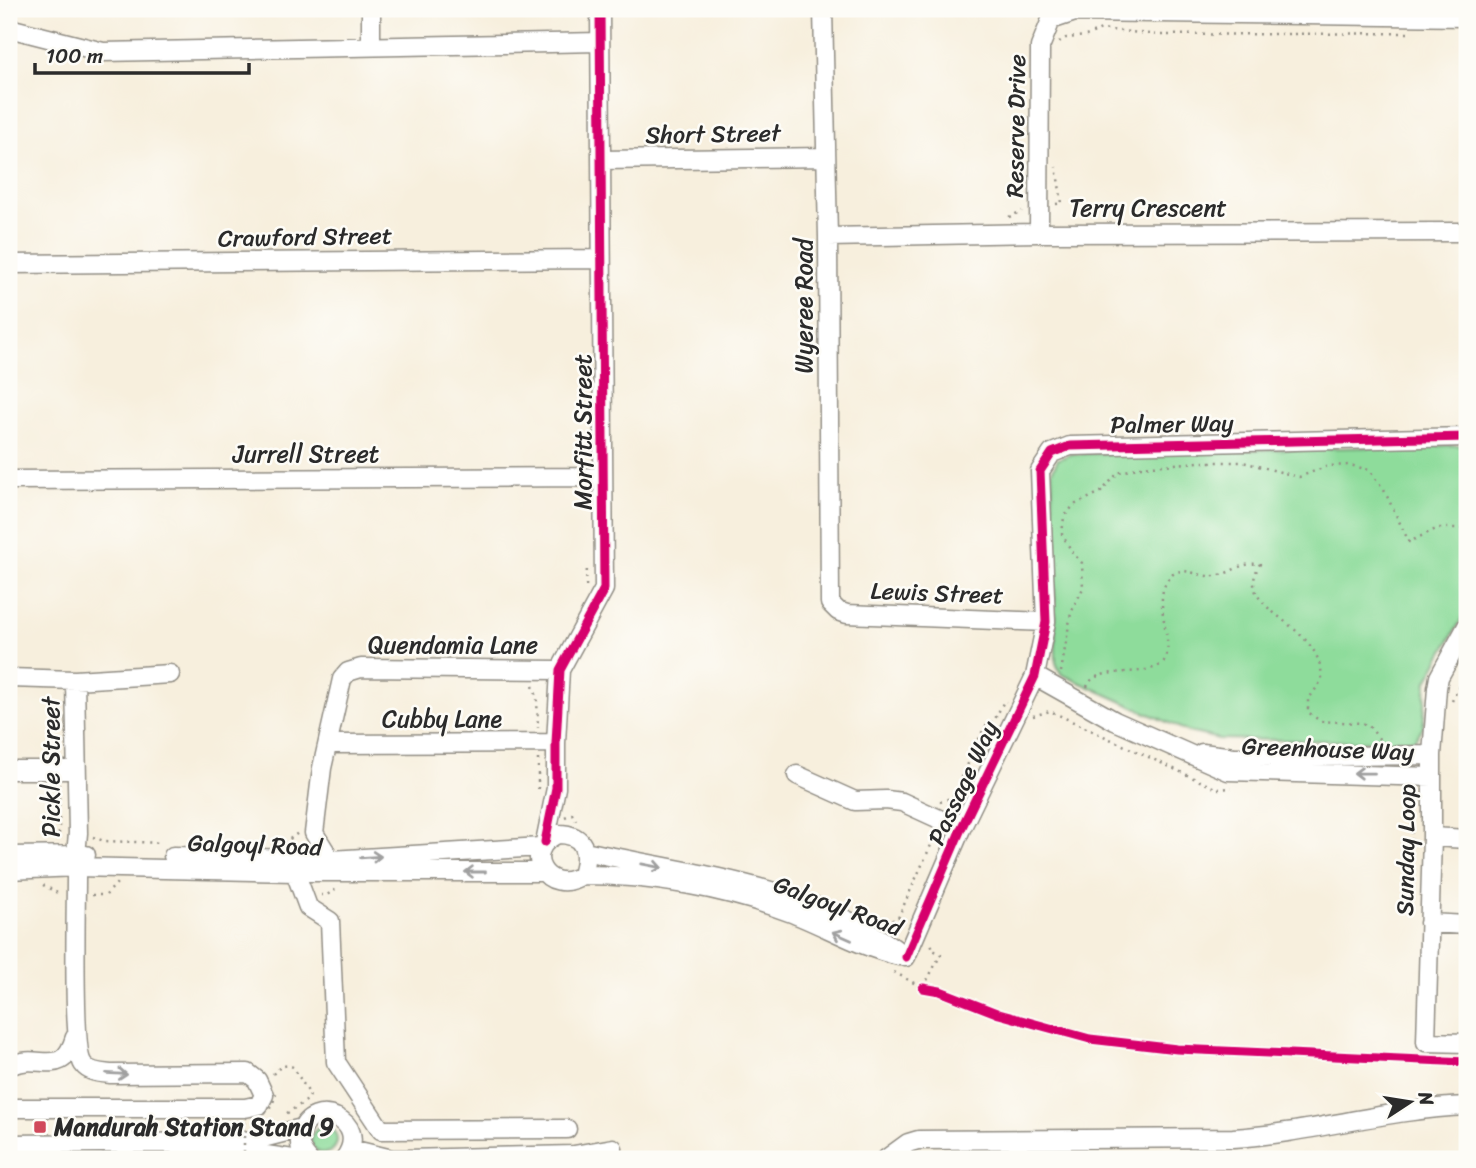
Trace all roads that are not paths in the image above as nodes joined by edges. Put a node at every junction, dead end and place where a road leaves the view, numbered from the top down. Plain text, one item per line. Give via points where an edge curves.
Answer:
1 (371, 9) edge
2 (600, 9) edge
3 (823, 9) edge
4 (1372, 12) edge
5 (1467, 17) edge
6 (9, 28) edge
7 (600, 42) junction
8 (370, 47) junction
9 (827, 157) junction
10 (601, 160) junction
11 (1467, 232) edge
12 (1039, 233) junction
13 (828, 237) junction
14 (601, 259) junction
15 (9, 264) edge
16 (1467, 437) edge
17 (603, 477) junction
18 (9, 480) edge
19 (830, 603) joint
20 (1046, 622) junction
21 (1467, 626) edge
22 (560, 670) junction
23 (170, 674) dead end
24 (1035, 677) junction
25 (9, 678) edge
26 (75, 680) junction
27 (556, 743) junction
28 (328, 744) junction
29 (1185, 750) junction
30 (1432, 755) junction
31 (9, 770) edge
32 (76, 770) junction
33 (797, 775) dead end
34 (1432, 777) junction
35 (556, 788) junction
36 (961, 829) junction
37 (567, 834) junction
38 (315, 835) junction
39 (1432, 837) junction
40 (1467, 839) edge
41 (543, 845) junction
42 (585, 851) junction
43 (9, 856) edge
44 (331, 860) junction
45 (76, 861) junction
46 (296, 865) junction
47 (9, 872) edge
48 (543, 872) junction
49 (582, 875) junction
50 (712, 884) junction
51 (1429, 923) junction
52 (1467, 925) edge
53 (906, 957) joint
54 (76, 1033) junction
55 (1467, 1043) edge
56 (9, 1066) edge
57 (1467, 1107) edge
58 (9, 1108) edge
59 (303, 1128) junction
60 (567, 1129) dead end
61 (9, 1144) edge
62 (613, 1148) dead end
63 (347, 1154) edge
64 (9, 1156) edge
65 (293, 1159) edge
66 (308, 1159) edge
67 (886, 1159) edge

1 - 8 street
2 - 7 street, Morfitt Street
3 - 9 street, Wyeree Road
4 - 5 street, Reserve Drive
4 - 12 street, Reserve Drive via 1076,12 1051,20 1040,47
6 - 8 street via 103,52
7 - 8 street
7 - 10 street, Morfitt Street
9 - 10 street, Short Street
9 - 13 street, Wyeree Road
10 - 14 street, Morfitt Street
11 - 12 street, Terry Crescent
12 - 13 street, Terry Crescent
13 - 19 street, Wyeree Road
14 - 15 street, Crawford Street
14 - 17 street, Morfitt Street
16 - 20 street, Palmer Way via 1070,446 1052,453 1040,471
17 - 18 street, Jurrell Street
17 - 22 street, Morfitt Street via 604,589
19 - 20 street, Lewis Street via 848,614
20 - 24 street, Passage Way
21 - 30 street, Sunday Loop via 1439,677
22 - 27 street, Morfitt Street
22 - 28 street, Quendamia Lane via 361,668 348,672 342,680
23 - 26 street
24 - 29 street, Greenhouse Way via 1115,721
24 - 36 street, Passage Way
25 - 26 street
26 - 32 street, Pickle Street
27 - 28 street, Cubby Lane
27 - 35 street, Morfitt Street
28 - 38 street, Quendamia Lane
29 - 30 street, Greenhouse Way via 1234,757
34 -> 29 street, Greenhouse Way via 1228,771
30 - 34 street, Sunday Loop
31 - 32 street
32 - 45 street, Pickle Street
33 - 36 street via 855,801 902,802
34 - 39 street, Sunday Loop
35 - 37 street, Morfitt Street
35 - 41 street, Morfitt Street
36 - 53 street, Passage Way
37 - 41 street via 558,834
37 - 42 street
38 - 44 street
38 - 46 street
39 - 40 street
39 - 51 street, Sunday Loop
44 -> 41 street, Galgoyl Road
41 - 48 street via 539,863
42 - 49 street
42 -> 50 street, Galgoyl Road
43 - 45 street, Galgoyl Road
44 - 46 street, Galgoyl Road
45 - 46 street, Galgoyl Road
45 - 47 street, Galgoyl Road
45 - 54 street, Pickle Street
48 -> 46 street, Galgoyl Road
46 - 60 street via 308,907 330,921 336,1062 381,1130
48 - 49 street via 559,881
49 - 50 street, Galgoyl Road
50 - 53 street, Galgoyl Road via 874,950
51 - 52 street
51 - 55 street, Sunday Loop via 1426,1042
54 - 56 street via 65,1059
54 -> 58 street, Pickle Street via 82,1063 91,1071 248,1073 264,1095 258,1105 245,1108
57 - 67 street via 1412,1110 1245,1138 918,1140
59 - 61 street via 229,1142
59 - 63 street via 315,1116 332,1115 351,1132
59 - 66 street via 300,1144
62 - 63 street via 574,1155 408,1159
64 - 65 street via 259,1154

